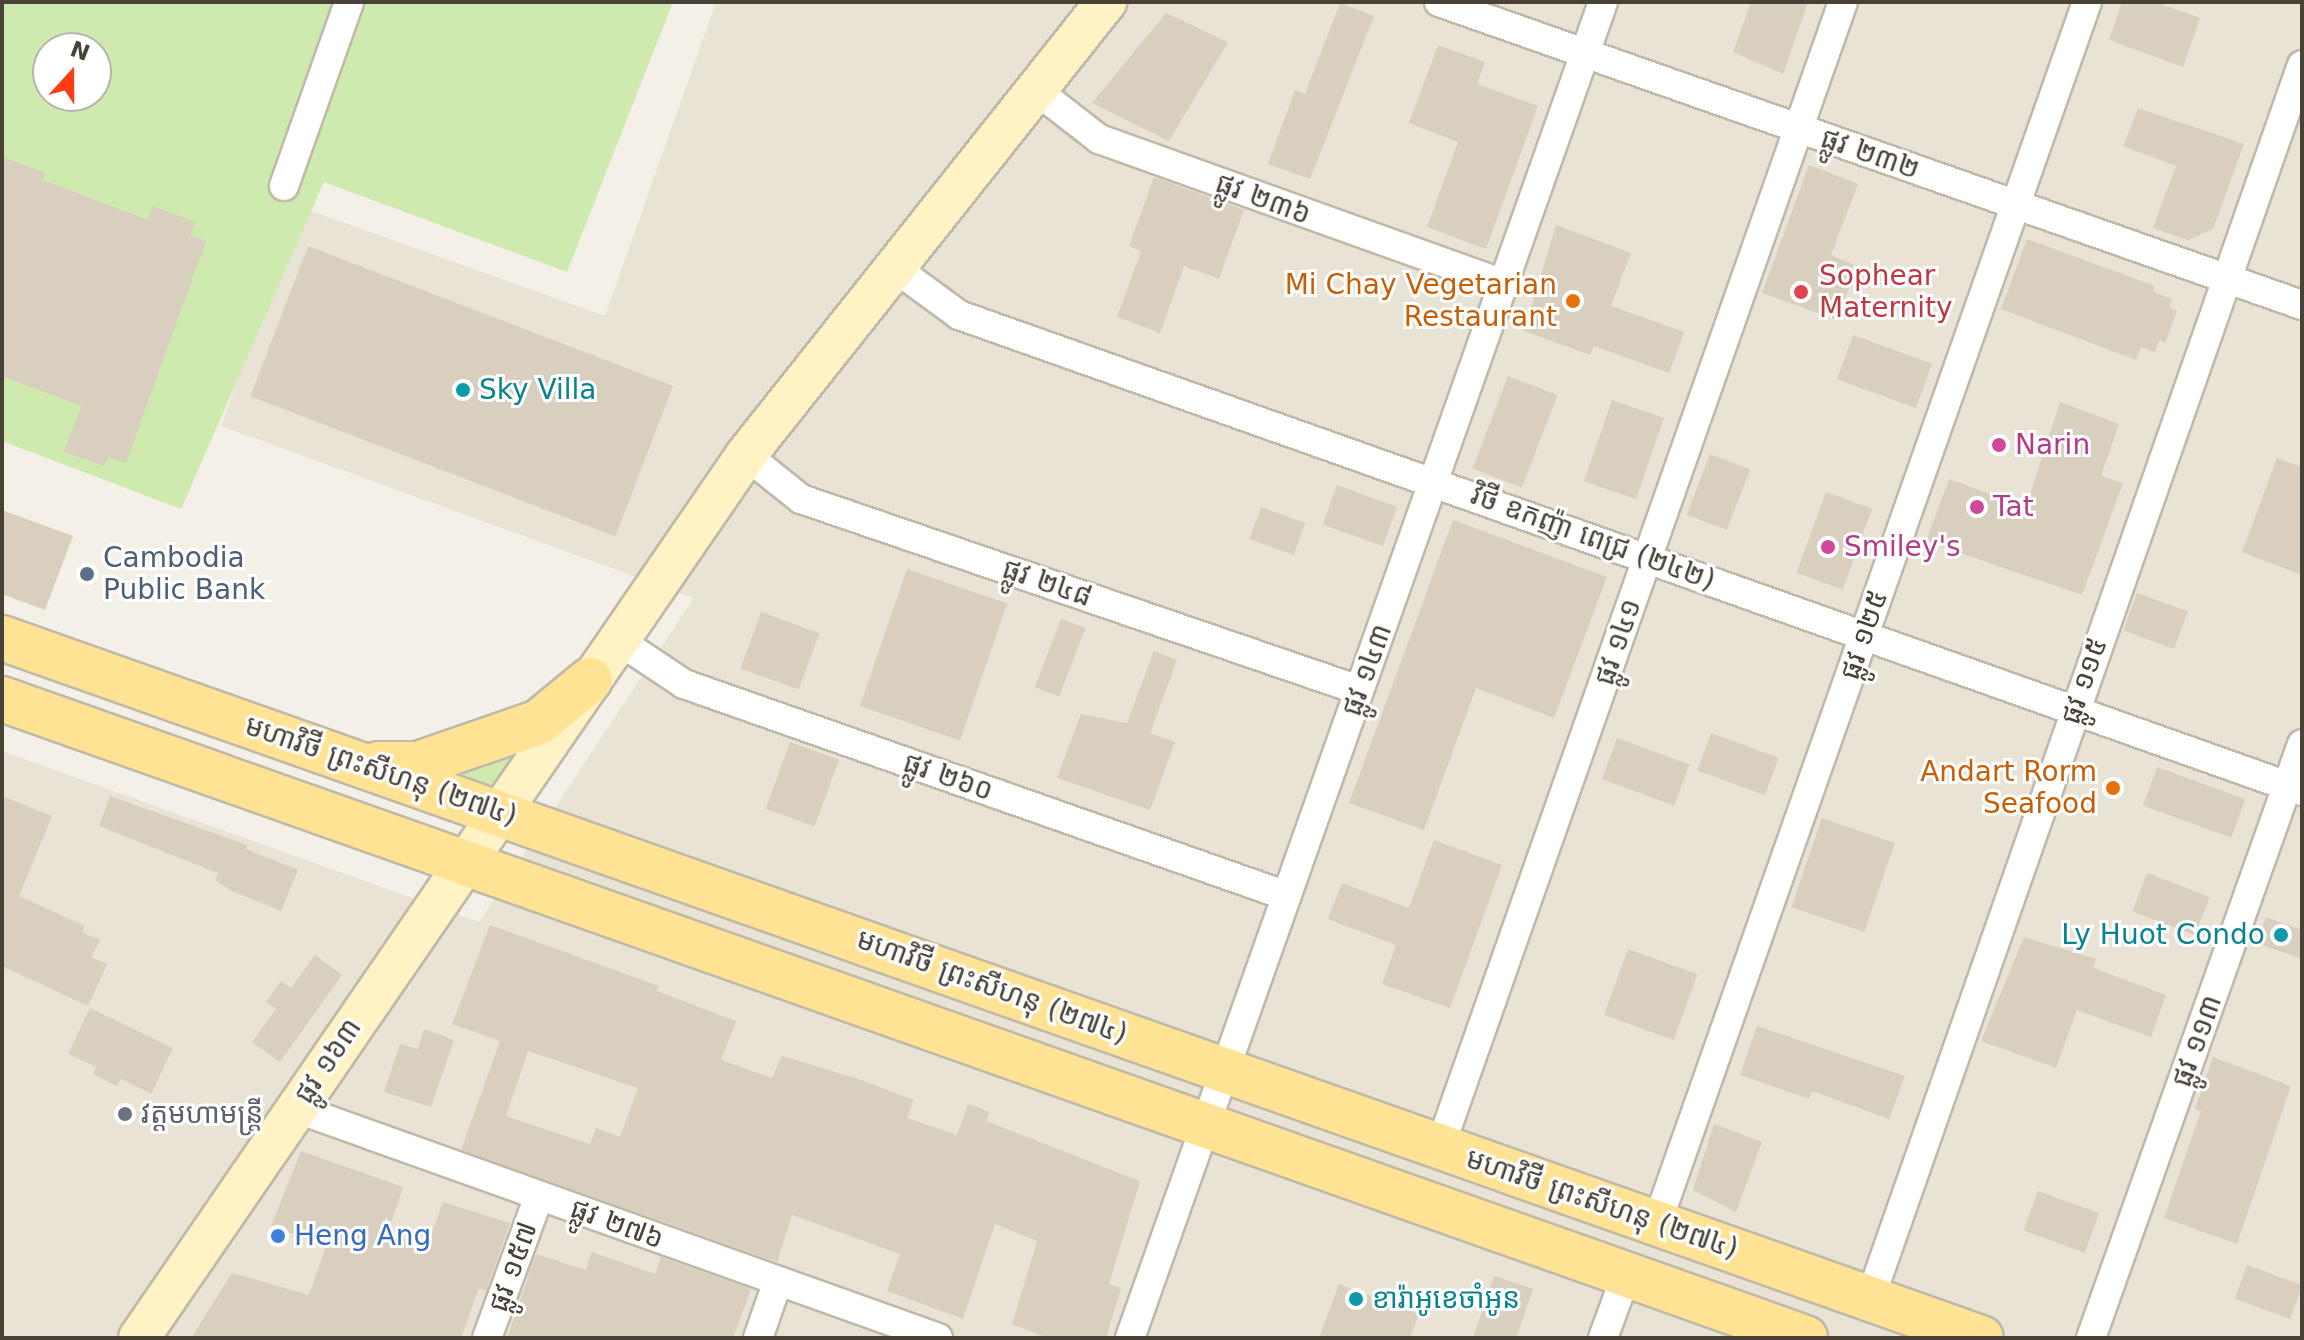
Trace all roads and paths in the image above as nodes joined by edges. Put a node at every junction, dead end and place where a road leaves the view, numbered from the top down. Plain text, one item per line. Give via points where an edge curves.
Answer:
1 (349, 2) edge
2 (1106, 2) edge
3 (1439, 2) edge
4 (1603, 2) edge
5 (1843, 2) edge
6 (2087, 2) edge
7 (1585, 54) junction
8 (2302, 65) edge
9 (1036, 90) junction
10 (1798, 129) junction
11 (284, 186) dead end
12 (2016, 205) junction
13 (895, 268) junction
14 (2226, 279) junction
15 (1503, 284) junction
16 (2302, 305) edge
17 (746, 455) junction
18 (1433, 482) junction
19 (1647, 558) junction
20 (1865, 635) junction
21 (2, 638) edge
22 (618, 640) junction
23 (590, 680) junction
24 (1359, 690) junction
25 (2, 699) edge
26 (2074, 710) junction
27 (2302, 744) edge
28 (359, 764) junction
29 (2295, 788) edge
30 (499, 811) junction
31 (463, 864) junction
32 (1287, 896) junction
33 (1225, 1070) junction
34 (295, 1108) junction
35 (1205, 1126) junction
36 (1440, 1147) junction
37 (539, 1196) junction
38 (1657, 1223) junction
39 (1626, 1275) junction
40 (778, 1281) junction
41 (1870, 1299) junction
42 (139, 1338) edge
43 (487, 1338) edge
44 (758, 1338) edge
45 (938, 1338) edge
46 (1130, 1338) edge
47 (1603, 1338) edge
48 (1805, 1338) edge
49 (1981, 1338) edge
50 (2091, 1338) edge

1 - 11 street
2 - 9 street, ផ្លូវ ១៦៣
3 - 7 street, ផ្លូវ ២៣២
4 - 7 street, ផ្លូវ ១៤៣
5 - 10 street, ផ្លូវ ១៤១
6 - 12 street, ផ្លូវ ១២៥
7 - 10 street, ផ្លូវ ២៣២
7 - 15 street, ផ្លូវ ១៤៣
8 - 14 street, ផ្លូវ ១១៥
9 - 13 street, ផ្លូវ ១៦៣
9 - 15 street, ផ្លូវ ២៣៦ via 1099,139
10 - 12 street, ផ្លូវ ២៣២
10 - 19 street, ផ្លូវ ១៤១
12 - 14 street, ផ្លូវ ២៣២
12 - 20 street, ផ្លូវ ១២៥
13 - 17 street, ផ្លូវ ១៦៣
13 - 18 street, វិថី ឧកញ៉ា ពេជ្រ (២៤២) via 959,315
14 - 16 street, ផ្លូវ ២៣២
14 - 26 street, ផ្លូវ ១១៥
15 - 18 street, ផ្លូវ ១៤៣
17 - 22 street, ផ្លូវ ១៦៣
17 - 24 street, ផ្លូវ ២៤៨ via 801,499
18 - 19 street, វិថី ឧកញ៉ា ពេជ្រ (២៤២)
18 - 24 street, ផ្លូវ ១៤៣
19 - 20 street, វិថី ឧកញ៉ា ពេជ្រ (២៤២)
19 - 36 street, ផ្លូវ ១៤១
20 - 26 street, វិថី ឧកញ៉ា ពេជ្រ (២៤២)
20 - 38 street, ផ្លូវ ១២៥
21 - 28 main road, មហាវិថី ព្រះសីហនុ (២៧៤)
22 - 23 street, ផ្លូវ ១៦៣
22 - 32 street, ផ្លូវ ២៦០ via 684,684
23 - 28 main road via 539,722 418,764
23 - 30 street, ផ្លូវ ១៦៣
24 - 32 street, ផ្លូវ ១៤៣
25 - 31 main road, មហាវិថី ព្រះសីហនុ (២៧៤)
26 - 29 street, វិថី ឧកញ៉ា ពេជ្រ (២៤២)
26 - 41 street, ផ្លូវ ១១៥
27 - 29 street, ផ្លូវ ១១៣
28 - 30 main road, មហាវិថី ព្រះសីហនុ (២៧៤)
29 - 50 street, ផ្លូវ ១១៣
30 - 31 street, ផ្លូវ ១៦៣
30 - 33 main road, មហាវិថី ព្រះសីហនុ (២៧៤)
31 - 34 street, ផ្លូវ ១៦៣
31 - 35 main road, មហាវិថី ព្រះសីហនុ (២៧៤)
32 - 33 street, ផ្លូវ ១៤៣
33 - 35 street, ផ្លូវ ១៤៣
33 - 36 main road, មហាវិថី ព្រះសីហនុ (២៧៤)
34 - 37 street, ផ្លូវ ២៧៦
34 - 42 street, ផ្លូវ ១៦៣
35 - 39 main road, មហាវិថី ព្រះសីហនុ (២៧៤)
35 - 46 street, ផ្លូវ ១៤៣
36 - 38 main road, មហាវិថី ព្រះសីហនុ (២៧៤)
37 - 40 street, ផ្លូវ ២៧៦
37 - 43 street, ផ្លូវ ១៥៧
38 - 41 main road, មហាវិថី ព្រះសីហនុ (២៧៤)
39 - 47 street
39 - 48 main road, មហាវិថី ព្រះសីហនុ (២៧៤)
40 - 44 street
40 - 45 street, ផ្លូវ ២៧៦
41 - 49 main road, មហាវិថី ព្រះសីហនុ (២៧៤)

